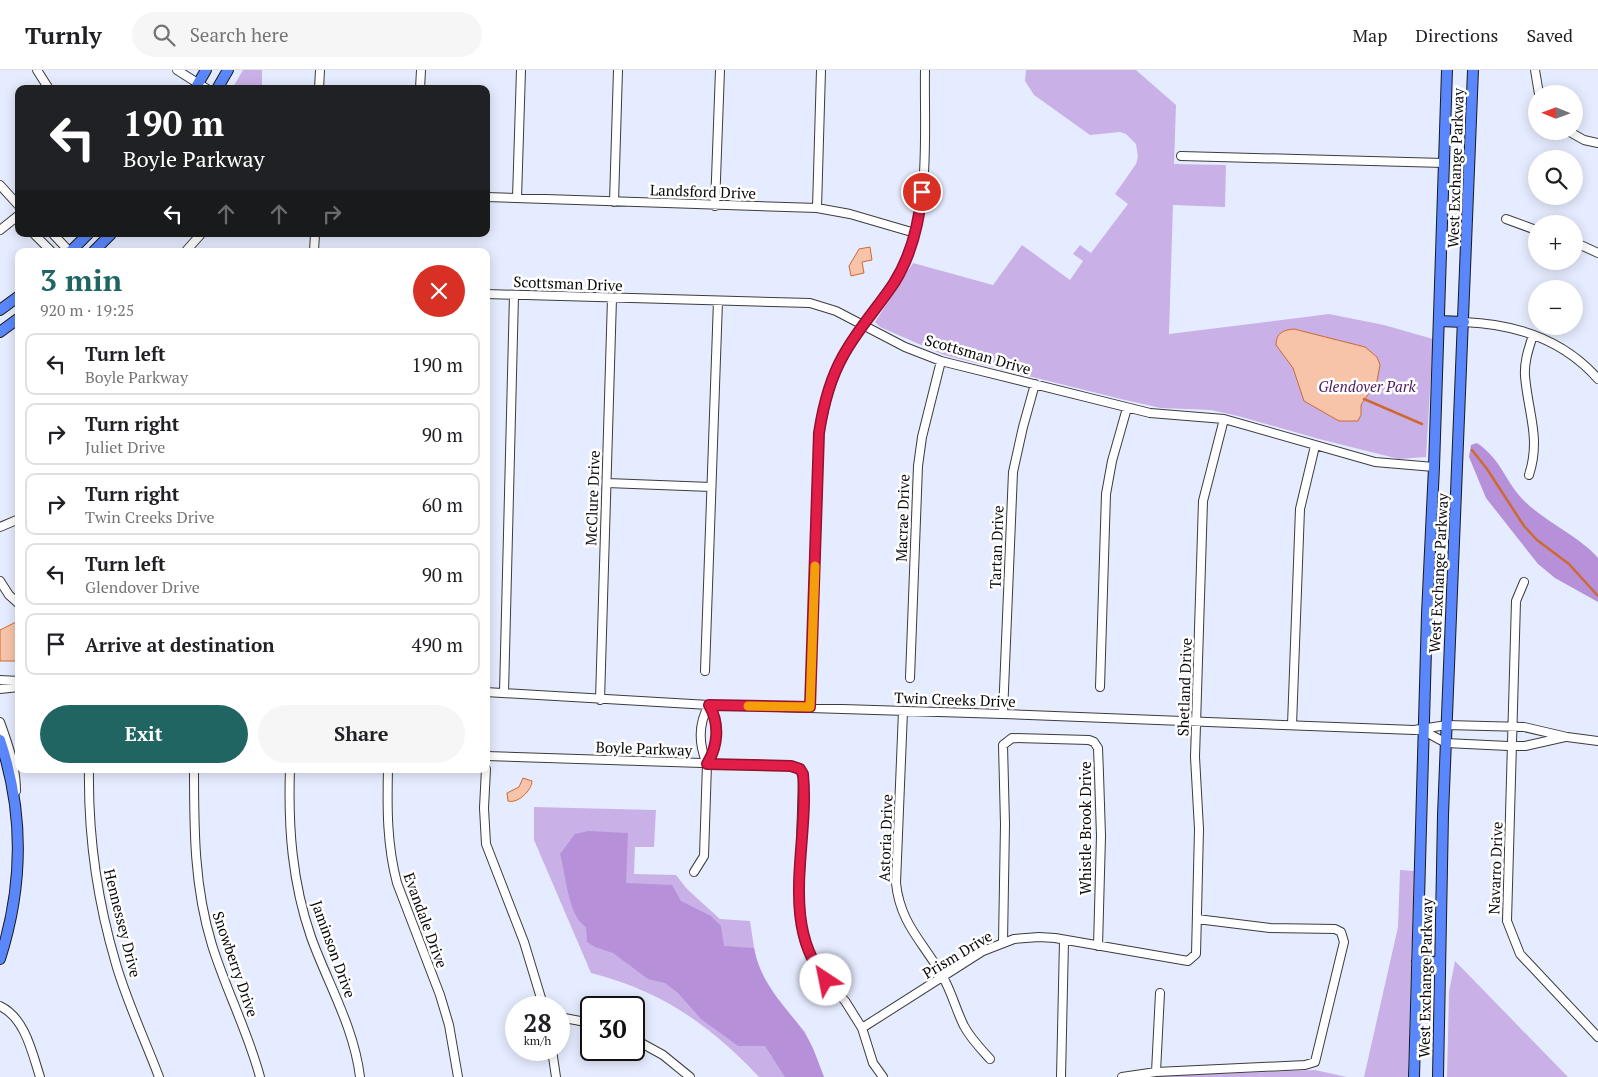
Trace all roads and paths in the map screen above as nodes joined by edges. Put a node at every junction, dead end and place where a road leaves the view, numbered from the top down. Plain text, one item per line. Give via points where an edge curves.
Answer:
1 (37, 70) edge
2 (177, 70) edge
3 (206, 70) edge
4 (228, 70) edge
5 (320, 70) edge
6 (421, 70) edge
7 (521, 70) edge
8 (618, 70) edge
9 (720, 70) edge
10 (821, 70) edge
11 (925, 70) edge
12 (1447, 70) edge
13 (1468, 70) edge
14 (1473, 70) edge
15 (1535, 70) edge
16 (46, 85) edge
17 (197, 85) edge
18 (201, 85) edge
19 (219, 85) edge
20 (319, 85) edge
21 (420, 85) edge
22 (1538, 85) edge
23 (1472, 130) junction
24 (1583, 139) edge
25 (1598, 143) edge
26 (1182, 156) dead end
27 (1444, 163) junction
28 (0, 185) edge
29 (490, 197) edge
30 (517, 198) junction
31 (15, 202) edge
32 (614, 202) junction
33 (715, 206) junction
34 (818, 208) junction
35 (15, 218) edge
36 (1506, 219) dead end
37 (1528, 227) edge
38 (0, 230) edge
39 (915, 233) junction
40 (37, 237) edge
41 (56, 237) edge
42 (85, 237) edge
43 (107, 237) edge
44 (198, 237) edge
45 (1583, 246) edge
46 (47, 248) edge
47 (67, 248) edge
48 (73, 248) edge
49 (97, 248) edge
50 (189, 248) edge
51 (1598, 253) edge
52 (490, 294) edge
53 (514, 295) junction
54 (612, 298) junction
55 (15, 299) edge
56 (718, 301) junction
57 (0, 310) edge
58 (15, 321) edge
59 (1439, 321) junction
60 (1464, 322) junction
61 (864, 325) junction
62 (0, 332) edge
63 (1528, 333) edge
64 (1534, 335) joint
65 (941, 361) junction
66 (1597, 376) edge
67 (1035, 384) junction
68 (1127, 408) junction
69 (1224, 419) junction
70 (1315, 446) junction
71 (1434, 468) junction
72 (1529, 475) dead end
73 (607, 483) junction
74 (711, 486) junction
75 (15, 521) edge
76 (0, 528) edge
77 (0, 581) edge
78 (1524, 582) dead end
79 (15, 600) edge
80 (705, 671) dead end
81 (910, 678) dead end
82 (0, 680) edge
83 (15, 680) edge
84 (15, 687) edge
85 (1100, 687) dead end
86 (0, 689) edge
87 (490, 692) edge
88 (504, 693) junction
89 (600, 700) junction
90 (709, 705) junction
91 (810, 707) junction
92 (903, 711) junction
93 (1003, 714) junction
94 (0, 722) edge
95 (1196, 722) junction
96 (1447, 725) junction
97 (1292, 726) junction
98 (1513, 727) junction
99 (1424, 731) junction
100 (1567, 737) junction
101 (0, 740) edge
102 (1598, 741) edge
103 (1446, 743) junction
104 (1513, 746) junction
105 (490, 757) edge
106 (707, 764) junction
107 (15, 773) edge
108 (15, 773) edge
109 (89, 773) edge
110 (194, 773) edge
111 (290, 773) edge
112 (388, 773) edge
113 (486, 773) edge
114 (16, 813) junction
115 (694, 872) dead end
116 (1197, 919) junction
117 (1064, 941) junction
118 (1003, 942) junction
119 (1098, 946) junction
120 (1194, 957) joint
121 (0, 959) edge
122 (1417, 961) junction
123 (1440, 962) junction
124 (944, 977) junction
125 (1160, 993) dead end
126 (540, 996) edge
127 (0, 1006) edge
128 (862, 1028) junction
129 (1598, 1037) edge
130 (645, 1045) edge
131 (990, 1059) dead end
132 (554, 1061) edge
133 (1156, 1072) junction
134 (40, 1077) edge
135 (159, 1077) edge
136 (260, 1077) edge
137 (360, 1077) edge
138 (458, 1077) edge
139 (556, 1077) edge
140 (690, 1077) edge
141 (883, 1077) edge
142 (1061, 1077) edge
143 (1122, 1077) edge
144 (1414, 1077) edge
145 (1438, 1077) edge

1 - 16 street
2 - 17 street
3 - 18 main road
4 - 19 main road
5 - 20 street
6 - 21 street
7 - 30 street
8 - 32 street
9 - 33 street
10 - 34 street
11 - 39 street via 922,184
12 - 27 main road, West Exchange Parkway
13 - 23 main road via 1468,111
14 - 23 main road, West Exchange Parkway
15 - 22 street
23 - 60 main road, West Exchange Parkway
24 - 25 street
26 - 27 street
27 - 59 main road, West Exchange Parkway
28 - 31 street
29 - 30 street, Landsford Drive
30 - 32 street, Landsford Drive
32 - 33 street, Landsford Drive
33 - 34 street, Landsford Drive
34 - 39 street, Landsford Drive
35 - 38 street
36 - 37 street
39 - 61 street via 901,270
40 - 46 street
41 - 47 street
42 - 48 main road
43 - 49 main road
44 - 50 street
45 - 51 street
52 - 53 street, Scottsman Drive
53 - 54 street, Scottsman Drive
53 - 88 street
54 - 56 street, Scottsman Drive
54 - 73 street, McClure Drive
55 - 57 main road
56 - 61 street, Scottsman Drive via 810,303
56 - 74 street
58 - 62 main road
59 - 60 main road
59 - 71 main road, West Exchange Parkway
60 - 63 street via 1501,325
60 - 96 main road, West Exchange Parkway
61 - 65 street, Scottsman Drive via 905,347
61 - 91 street via 843,355 834,376 819,433
64 - 66 street via 1562,348
64 - 72 street via 1525,370 1536,445
65 - 67 street, Scottsman Drive
65 - 81 street, Macrae Drive via 918,466
67 - 68 street, Scottsman Drive
67 - 93 street, Tartan Drive via 1022,427 1014,472
68 - 69 street, Scottsman Drive via 1162,415
68 - 85 street via 1106,494
69 - 70 street, Scottsman Drive
69 - 95 street, Shetland Drive via 1203,501
70 - 71 street, Scottsman Drive via 1375,462
70 - 97 street via 1300,509
71 - 99 main road, West Exchange Parkway
73 - 74 street
73 - 89 street, McClure Drive
74 - 80 street
75 - 76 street
77 - 79 street
78 - 98 street, Navarro Drive via 1516,601
82 - 83 street
84 - 86 street
87 - 88 street, Twin Creeks Drive
88 - 89 street, Twin Creeks Drive
89 - 90 street, Twin Creeks Drive
90 - 91 street, Twin Creeks Drive
90 - 106 street via 702,717 701,750
90 - 106 street via 716,718 716,734 715,751
91 - 92 street, Twin Creeks Drive
92 - 93 street, Twin Creeks Drive
92 - 124 street, Astoria Drive via 897,892 910,928
93 - 95 street, Twin Creeks Drive
94 - 108 street
95 - 97 street, Twin Creeks Drive
95 - 116 street, Shetland Drive
96 - 98 street, Twin Creeks Drive
96 - 99 street, Twin Creeks Drive
96 - 103 main road, West Exchange Parkway
97 - 99 street, Twin Creeks Drive
98 - 100 street, Twin Creeks Drive
98 - 104 street, Navarro Drive
99 - 103 street, Twin Creeks Drive
99 - 122 main road, West Exchange Parkway
100 - 102 street, Twin Creeks Drive
100 - 104 street, Twin Creeks Drive
101 - 114 main road
103 - 104 street, Twin Creeks Drive
103 - 123 main road, West Exchange Parkway
104 - 129 street, Navarro Drive via 1507,921 1520,954
105 - 106 street, Boyle Parkway
106 - 115 street via 704,856
106 - 128 street, Boyle Parkway via 791,766 800,769 803,778 799,908 804,939 818,971 845,1001
107 - 114 street
109 - 135 street, Hennessey Drive via 92,850 106,926 116,964
110 - 136 street, Snowberry Drive via 194,836 201,908 214,953
111 - 137 street, Jaminson Drive via 290,829 296,883 312,938 349,1030
112 - 138 street, Evandale Drive via 387,830 392,866 449,1025
113 - 126 street via 486,844
114 - 121 main road via 16,891
116 - 120 street, Shetland Drive via 1197,951
116 - 133 street via 1341,932 1344,942 1314,1063
117 - 118 street, Prism Drive via 1039,937
117 - 119 street, Prism Drive
117 - 142 street
118 - 119 street, Whistle Brook Drive via 1005,824 1001,749 1012,738 1089,740 1096,745 1101,836
118 - 124 street, Prism Drive
119 - 120 street, Prism Drive via 1188,960
122 - 123 main road
122 - 144 main road, West Exchange Parkway
123 - 145 main road, West Exchange Parkway
124 - 128 street, Prism Drive
124 - 131 street, Astoria Drive via 964,1027
125 - 133 street
127 - 134 street via 20,1023
128 - 141 street via 873,1063
130 - 140 street
132 - 139 street
133 - 143 street

